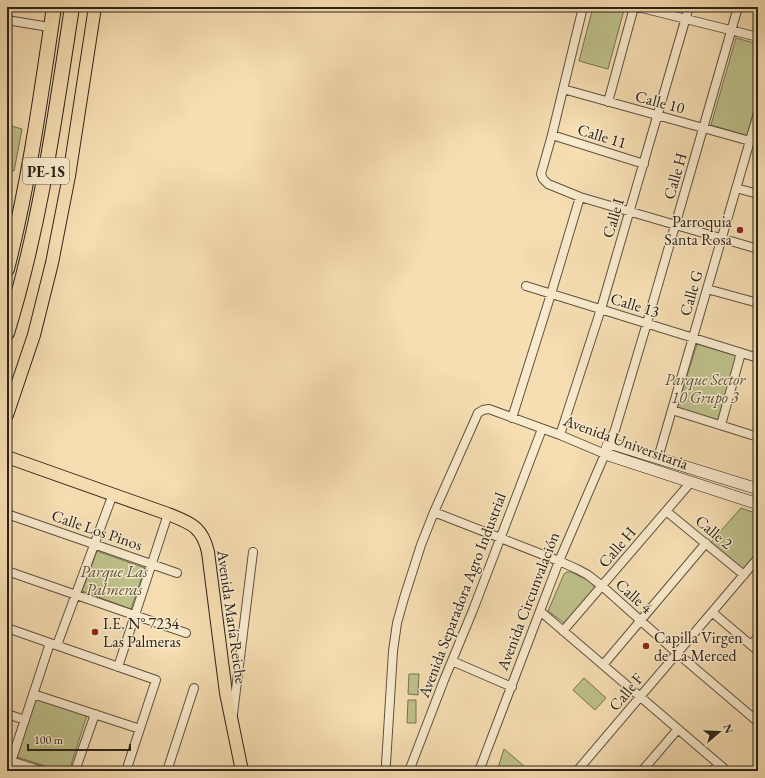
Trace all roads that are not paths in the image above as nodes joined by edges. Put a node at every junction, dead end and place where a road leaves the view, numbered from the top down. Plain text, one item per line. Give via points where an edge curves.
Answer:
1 (54, 7) edge
2 (72, 7) edge
3 (95, 7) edge
4 (583, 7) edge
5 (634, 7) edge
6 (638, 7) edge
7 (689, 7) edge
8 (738, 7) edge
9 (686, 19) junction
10 (7, 20) edge
11 (51, 28) junction
12 (731, 31) junction
13 (758, 37) edge
14 (563, 90) junction
15 (608, 102) junction
16 (758, 113) edge
17 (658, 116) junction
18 (703, 128) junction
19 (552, 135) junction
20 (750, 141) junction
21 (644, 164) junction
22 (736, 188) junction
23 (758, 194) edge
24 (580, 197) junction
25 (629, 212) junction
26 (675, 226) junction
27 (721, 239) junction
28 (758, 249) edge
29 (7, 269) edge
30 (526, 286) dead end
31 (707, 288) junction
32 (551, 294) junction
33 (758, 303) edge
34 (600, 309) junction
35 (646, 323) junction
36 (7, 333) edge
37 (693, 338) junction
38 (741, 353) junction
39 (758, 358) edge
40 (672, 410) junction
41 (7, 415) edge
42 (512, 418) junction
43 (720, 425) junction
44 (542, 429) junction
45 (560, 435) junction
46 (758, 437) edge
47 (609, 443) junction
48 (605, 454) junction
49 (7, 457) edge
50 (658, 458) junction
51 (691, 482) junction
52 (757, 487) edge
53 (113, 494) junction
54 (758, 504) edge
55 (666, 511) junction
56 (434, 512) junction
57 (7, 514) edge
58 (168, 514) junction
59 (500, 538) junction
60 (706, 543) junction
61 (94, 544) junction
62 (253, 552) dead end
63 (758, 558) edge
64 (559, 561) junction
65 (152, 564) junction
66 (7, 571) edge
67 (177, 573) dead end
68 (744, 575) junction
69 (602, 586) junction
70 (75, 595) junction
71 (540, 611) junction
72 (712, 612) junction
73 (135, 616) junction
74 (641, 620) junction
75 (7, 628) edge
76 (564, 631) junction
77 (186, 633) dead end
78 (758, 637) edge
79 (53, 644) junction
80 (751, 645) junction
81 (758, 651) edge
82 (677, 653) junction
83 (452, 661) junction
84 (603, 665) junction
85 (118, 667) junction
86 (512, 687) junction
87 (194, 688) dead end
88 (33, 694) junction
89 (640, 696) junction
90 (7, 714) edge
91 (95, 714) junction
92 (756, 718) edge
93 (25, 720) junction
94 (232, 724) junction
95 (140, 728) junction
96 (678, 729) junction
97 (11, 762) junction
98 (386, 764) dead end
99 (719, 764) junction
100 (8, 771) edge
101 (42, 771) edge
102 (75, 771) edge
103 (126, 771) edge
104 (166, 771) edge
105 (242, 771) edge
106 (409, 771) edge
107 (479, 771) edge
108 (577, 771) edge
109 (642, 771) edge
110 (712, 771) edge
111 (727, 771) edge

1 - 11 highway, PE-1S
2 - 36 highway, PE-1S via 37,219
3 - 41 main road via 69,176 52,263 34,335
4 - 14 street
5 - 15 street
6 - 9 street
7 - 9 street, Calle I
8 - 12 street, Calle H
9 - 12 street
9 - 17 street, Calle I
10 - 11 street
11 - 29 highway, PE-1S via 28,173
12 - 13 street
12 - 18 street, Calle H
14 - 15 street, Calle 10
14 - 19 street
15 - 17 street, Calle 10
16 - 20 street, Calle G
17 - 18 street, Calle 10
17 - 21 street, Calle I
18 - 20 street, Calle 10
18 - 26 street, Calle H
19 - 21 street, Calle 11
19 - 24 street via 541,174 543,179 548,184
20 - 22 street, Calle G
21 - 25 street, Calle I
22 - 23 street
22 - 27 street, Calle G
24 - 25 street
24 - 32 street
25 - 26 street
25 - 34 street, Calle I
26 - 27 street
26 - 35 street, Calle H
27 - 28 street
27 - 31 street, Calle G
30 - 32 street, Calle 13
31 - 33 street
31 - 37 street, Calle G
32 - 34 street, Calle 13
32 - 42 street
34 - 35 street, Calle 13
34 - 45 street, Calle I
35 - 37 street, Calle 13
35 - 47 street, Calle H
37 - 38 street, Calle 13
37 - 40 street, Calle G
38 - 39 street, Calle 13
38 - 43 street
40 - 43 street
40 - 50 street, Calle G
42 - 44 street, Avenida Universitaria
42 - 56 street, Avenida Universitaria via 489,410 478,413
43 - 46 street
44 - 45 street, Avenida Universitaria
44 - 59 street, Avenida Separadora Agro Industrial
45 - 48 street, Avenida Universitaria
47 - 48 street, Avenida Circunvalación
47 - 50 street, Avenida Universitaria
48 - 51 street, Avenida Universitaria
48 - 64 street, Avenida Circunvalación
49 - 53 main road, Avenida María Reiche
50 - 52 street, Avenida Universitaria
51 - 54 street, Avenida Universitaria
51 - 55 street, Calle H
53 - 58 main road, Avenida María Reiche
53 - 61 street
55 - 60 street, Calle 2
55 - 69 street, Calle H
56 - 59 street, Calle 4
56 - 98 street via 397,623
57 - 61 street, Calle Los Pinos
58 - 65 street
58 - 94 main road, Avenida María Reiche via 193,525 203,536 206,544
59 - 64 street, Calle 4
59 - 83 street, Avenida Separadora Agro Industrial
60 - 68 street, Calle 2
60 - 74 street
61 - 65 street, Calle Los Pinos
61 - 70 street
62 - 94 street
63 - 68 street, Calle F
64 - 69 street, Calle 4 via 588,575
64 - 71 street, Avenida Circunvalación
65 - 67 street, Calle Los Pinos
65 - 73 street
66 - 70 street
68 - 72 street, Calle F
69 - 74 street, Calle 4
69 - 76 street, Calle H
70 - 73 street
70 - 79 street
71 - 76 street
71 - 86 street, Avenida Circunvalación
72 - 80 street
72 - 82 street, Calle F
73 - 77 street
73 - 85 street
74 - 82 street, Calle 4
74 - 84 street
75 - 79 street
76 - 84 street
78 - 80 street
79 - 85 street
79 - 88 street
80 - 81 street
82 - 89 street, Calle F
82 - 92 street, Calle 4
83 - 86 street
83 - 106 street, Avenida Separadora Agro Industrial
84 - 89 street
85 - 95 street via 156,680
86 - 107 street, Avenida Circunvalación
87 - 104 street
88 - 91 street
88 - 93 street
89 - 96 street
89 - 108 street, Calle F
90 - 93 street
91 - 95 street
91 - 102 street
93 - 97 street
94 - 105 main road, Avenida María Reiche
95 - 103 street
96 - 99 street
96 - 109 street
97 - 100 street
97 - 101 street
99 - 110 street
99 - 111 street

